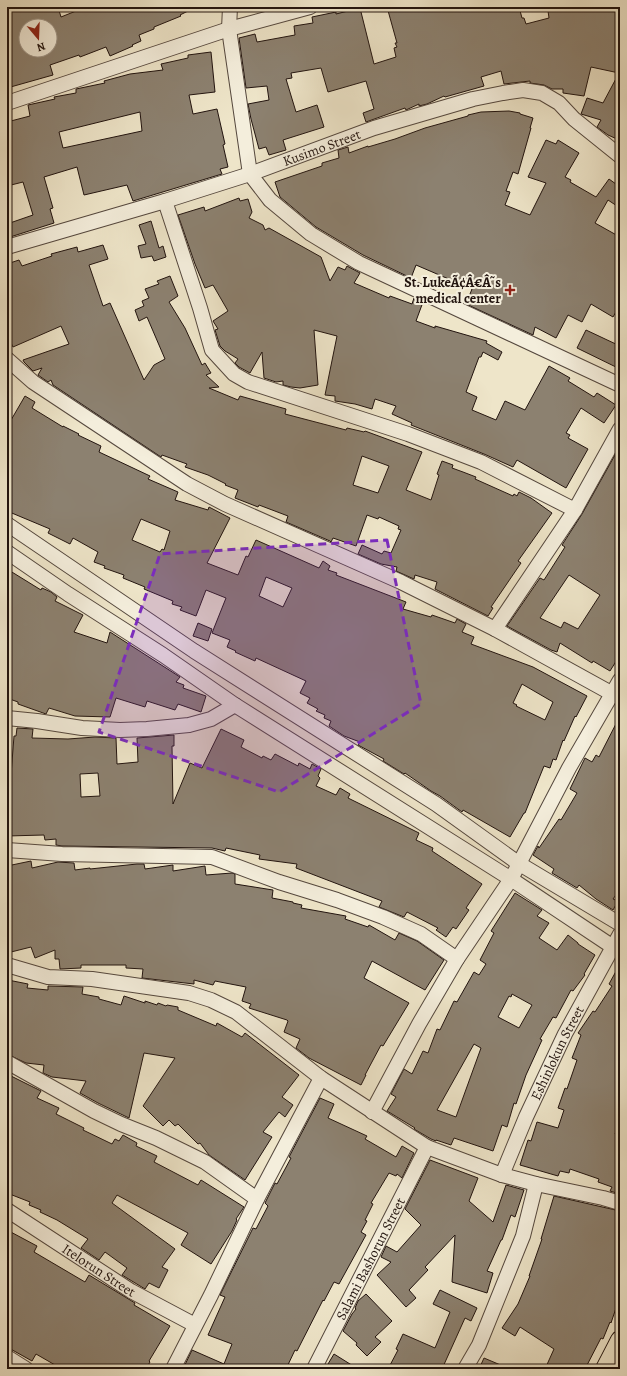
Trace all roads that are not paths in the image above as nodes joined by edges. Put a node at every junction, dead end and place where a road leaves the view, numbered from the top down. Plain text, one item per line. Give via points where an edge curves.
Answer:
1 (230, 7) edge
2 (310, 7) edge
3 (229, 29) junction
4 (7, 103) edge
5 (620, 156) edge
6 (250, 174) junction
7 (165, 201) junction
8 (7, 248) edge
9 (7, 359) edge
10 (620, 385) edge
11 (620, 429) edge
12 (575, 510) junction
13 (7, 524) edge
14 (7, 552) edge
15 (495, 629) junction
16 (620, 680) edge
17 (616, 695) edge
18 (235, 705) junction
19 (7, 718) edge
20 (333, 740) junction
21 (320, 758) junction
22 (7, 850) edge
23 (518, 862) junction
24 (510, 879) junction
25 (620, 924) edge
26 (620, 934) edge
27 (613, 947) junction
28 (457, 959) junction
29 (7, 965) edge
30 (7, 1062) edge
31 (321, 1078) junction
32 (372, 1112) junction
33 (427, 1147) junction
34 (502, 1175) junction
35 (536, 1184) junction
36 (257, 1199) junction
37 (620, 1203) edge
38 (7, 1210) edge
39 (195, 1325) junction
40 (620, 1340) edge
41 (7, 1357) edge
42 (26, 1369) edge
43 (173, 1369) edge
44 (314, 1369) edge
45 (465, 1369) edge
46 (605, 1369) edge

1 - 3 street
2 - 3 street
3 - 4 street
3 - 6 street
5 - 6 street, Kusimo Street via 574,119 560,103 542,93 524,90 473,99 374,128
6 - 7 street, Kusimo Street
6 - 10 street via 270,200 298,224 359,263
7 - 8 street, Kusimo Street
7 - 12 street via 212,350 234,374 248,382 408,434 481,462
9 - 15 street via 33,382 188,484 225,504 401,582
11 - 12 street
12 - 15 street
13 - 20 street via 194,651
14 - 18 street
15 - 17 street
16 - 17 street
17 - 23 street via 569,768
18 - 19 street via 211,719 189,725 147,729 82,728
18 - 21 street
20 - 21 street
20 - 23 street via 436,804
21 - 24 street
22 - 28 street via 62,854 212,857 383,917 421,934
23 - 24 street
23 - 25 street
24 - 27 street
24 - 28 street
26 - 27 street, Eshinlokun Street
27 - 34 street, Eshinlokun Street via 549,1066
28 - 32 street
29 - 31 street via 48,977 92,979 189,993 212,1000 236,1012
30 - 36 street via 121,1124 205,1162
31 - 32 street
31 - 36 street
32 - 33 street
33 - 34 street
33 - 44 street, Salami Bashorun Street
34 - 35 street
35 - 37 street
35 - 45 street via 523,1236 479,1344
36 - 39 street
38 - 39 street, Itelorun Street via 131,1291
39 - 43 street
40 - 46 main road
41 - 42 street

